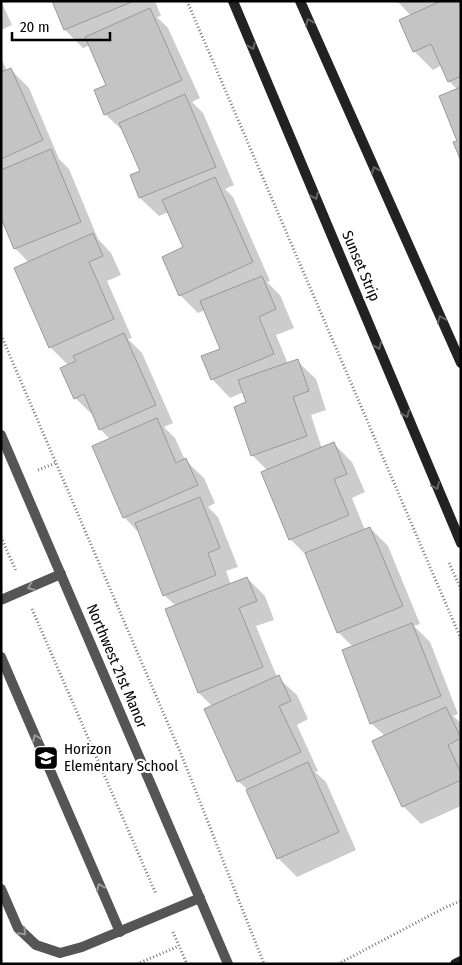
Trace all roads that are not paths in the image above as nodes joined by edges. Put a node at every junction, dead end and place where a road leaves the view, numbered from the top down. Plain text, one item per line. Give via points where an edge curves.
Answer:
1 (233, 1) edge
2 (300, 1) edge
3 (461, 363) edge
4 (1, 435) edge
5 (461, 543) edge
6 (61, 574) junction
7 (1, 600) edge
8 (1, 657) edge
9 (1, 890) edge
10 (200, 898) junction
11 (120, 932) junction
12 (461, 961) edge
13 (228, 964) edge
14 (456, 964) edge

1 -> 5 street, Sunset Strip
3 -> 2 street
4 - 6 street, Northwest 21st Manor
6 -> 7 street
6 - 10 street, Northwest 21st Manor
11 -> 8 street
9 -> 11 street via 18,928 36,945 60,953
10 - 11 street
10 - 13 street, Northwest 21st Manor
12 - 14 street

